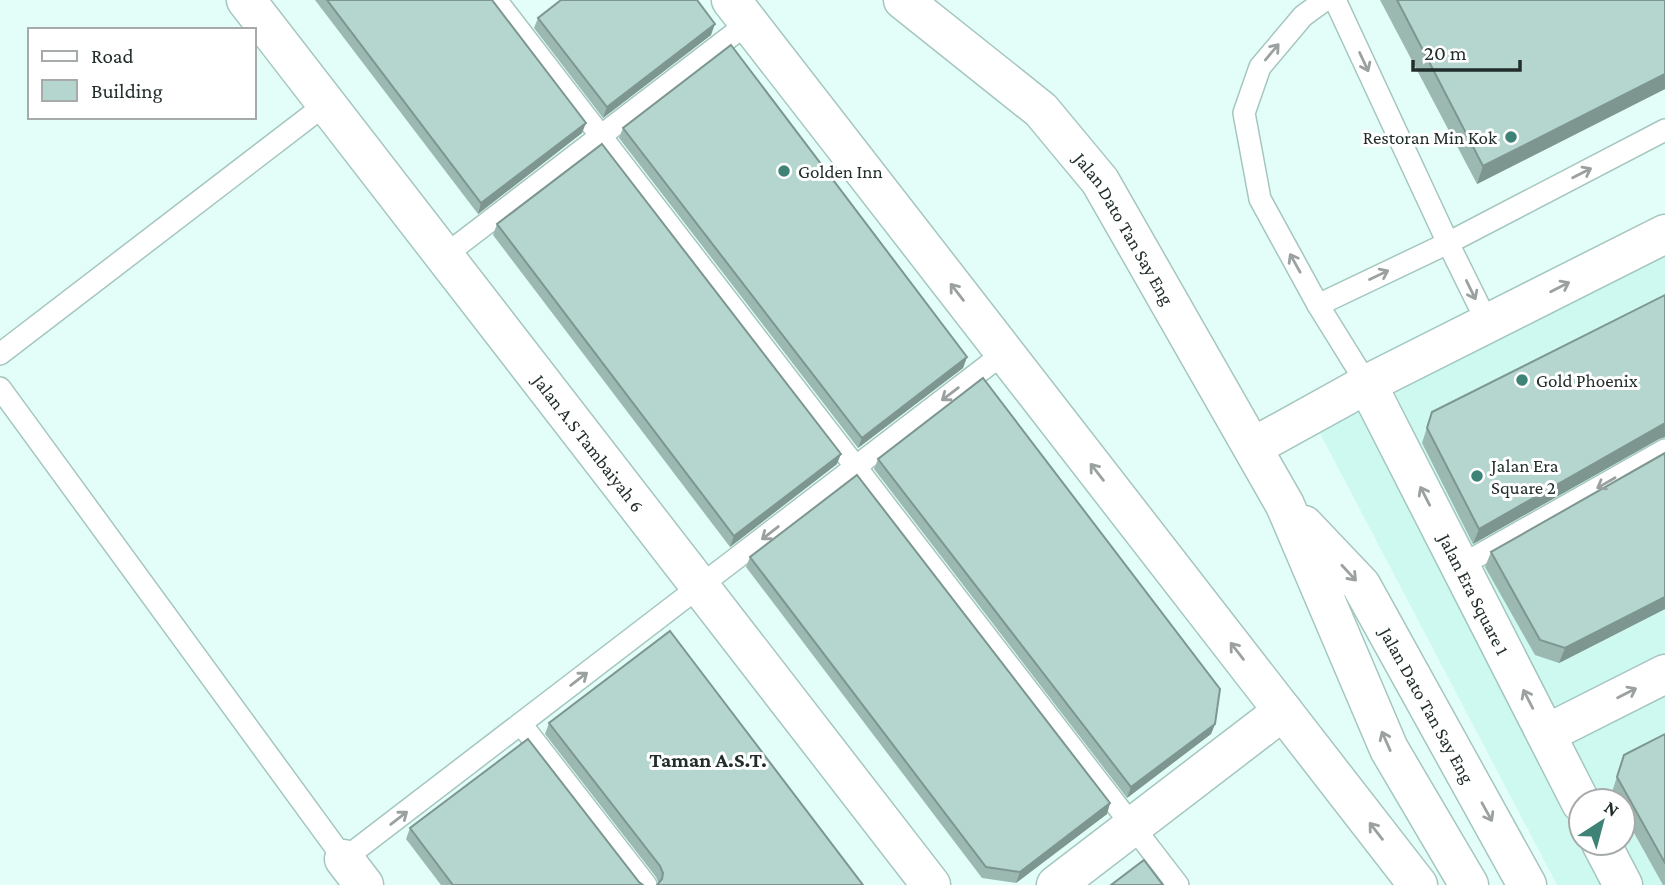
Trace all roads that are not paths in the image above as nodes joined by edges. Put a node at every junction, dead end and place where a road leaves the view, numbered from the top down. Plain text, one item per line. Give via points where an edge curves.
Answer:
1 (246, 0) edge
2 (496, 0) edge
3 (903, 0) edge
4 (1325, 0) edge
5 (1335, 0) edge
6 (739, 11) edge
7 (326, 104) junction
8 (1665, 130) edge
9 (600, 136) junction
10 (1665, 234) edge
11 (1448, 243) junction
12 (443, 256) junction
13 (1318, 305) junction
14 (1488, 324) junction
15 (1004, 352) junction
16 (0, 354) edge
17 (1367, 384) junction
18 (0, 388) edge
19 (1253, 447) junction
20 (1665, 450) edge
21 (856, 466) junction
22 (1285, 505) junction
23 (1460, 566) junction
24 (699, 587) junction
25 (1665, 674) edge
26 (1283, 711) junction
27 (521, 724) junction
28 (1546, 734) junction
29 (1573, 787) edge
30 (1134, 825) junction
31 (1608, 857) edge
32 (354, 872) edge
33 (646, 885) edge
34 (930, 885) edge
35 (1056, 885) edge
36 (1178, 885) edge
37 (1418, 885) edge
38 (1469, 885) edge
39 (1528, 885) edge
40 (1623, 885) edge

1 - 7 street, Jalan A.S Tambaiyah 6
2 - 9 lane
3 - 19 street, Jalan Dato Tan Say Eng via 1041,110 1100,181
13 -> 4 lane via 1260,199 1244,113 1260,67 1303,16
5 -> 11 lane
6 - 9 lane
15 -> 6 street
7 - 12 street, Jalan A.S Tambaiyah 6
7 - 16 lane
11 -> 8 lane
9 - 12 lane
9 - 21 lane
14 -> 10 street
13 -> 11 lane
11 -> 14 lane
12 - 24 street, Jalan A.S Tambaiyah 6
13 - 17 lane
14 - 17 street
15 -> 21 lane
26 -> 15 street
17 - 19 street
23 -> 17 street, Jalan Era Square 1
18 - 32 lane
19 - 22 street, Jalan Dato Tan Say Eng
20 -> 23 lane
21 -> 24 lane
21 - 30 lane
38 -> 22 street, Jalan Dato Tan Say Eng via 1389,749
22 -> 39 street, Jalan Dato Tan Say Eng via 1361,585
28 -> 23 street, Jalan Era Square 1
27 -> 24 lane
24 - 34 street, Jalan A.S Tambaiyah 6
28 -> 25 street
26 - 30 street
37 -> 26 street
32 -> 27 lane
27 - 33 lane
28 - 29 street, Jalan Era Square 1
30 - 35 street
30 - 36 lane
31 - 40 street

